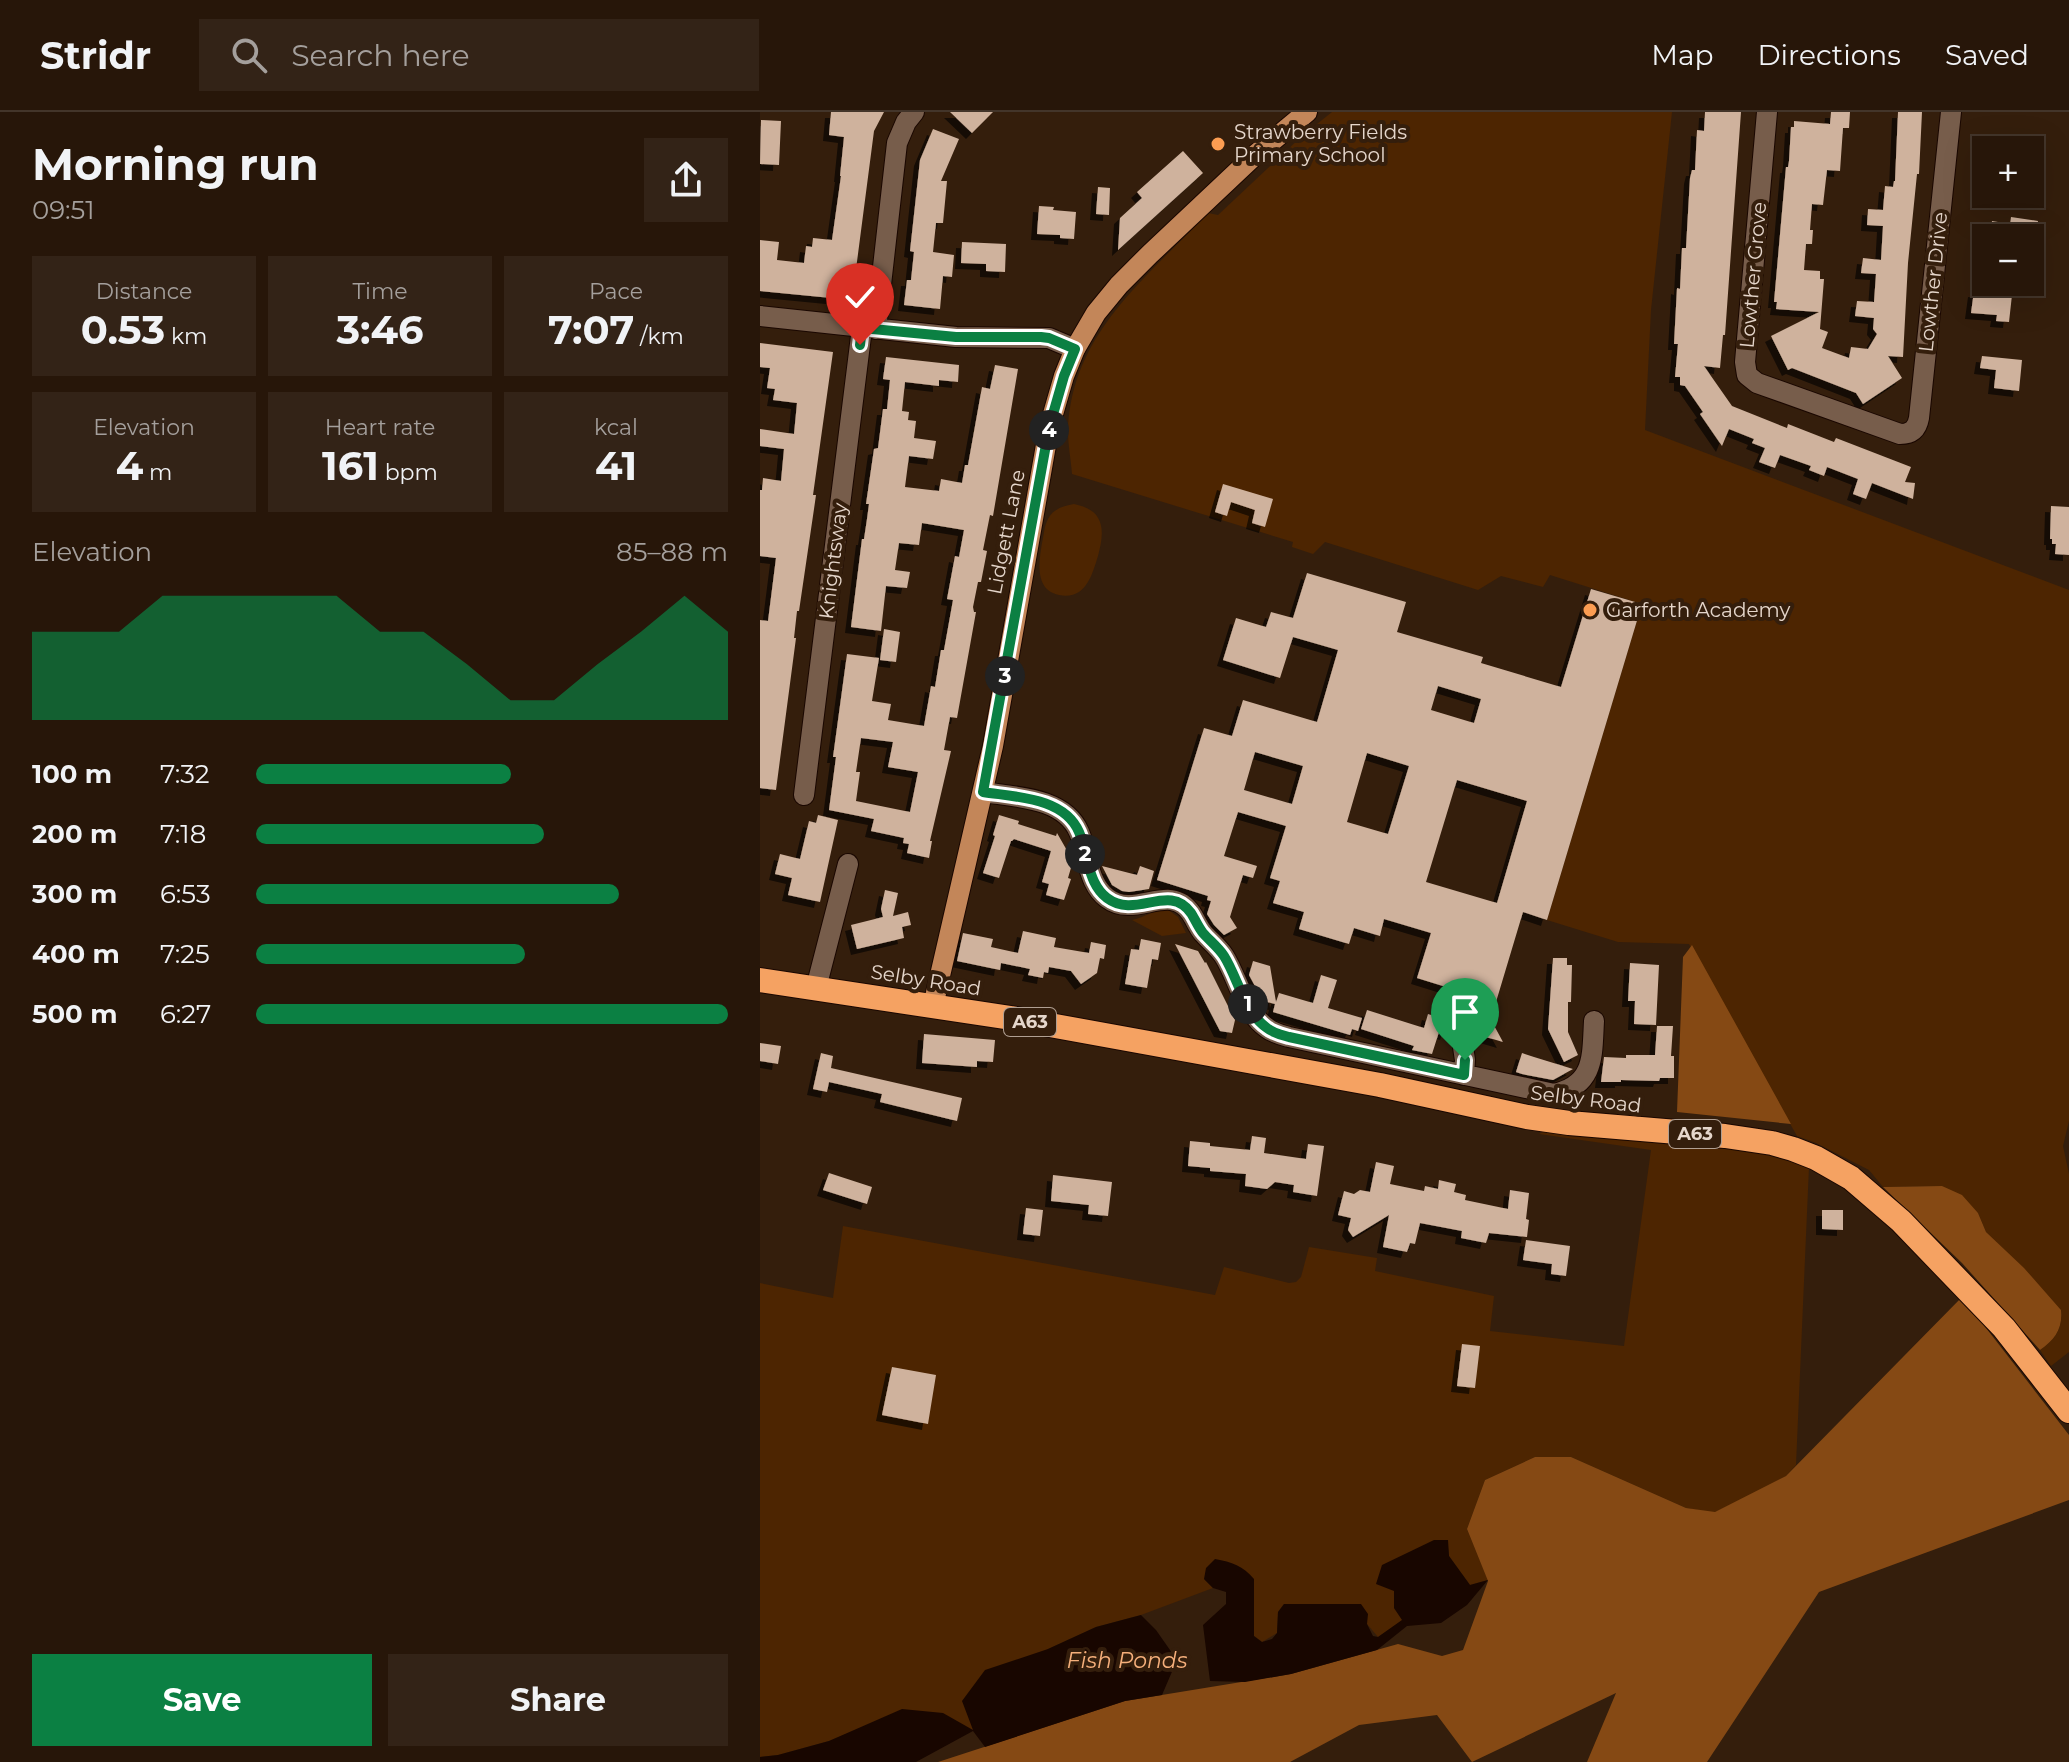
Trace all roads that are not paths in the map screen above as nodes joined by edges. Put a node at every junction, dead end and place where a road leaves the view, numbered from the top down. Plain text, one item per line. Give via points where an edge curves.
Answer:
1 (914, 112) edge
2 (1307, 112) edge
3 (1767, 112) edge
4 (1951, 112) edge
5 (760, 316) edge
6 (869, 329) junction
7 (1075, 349) junction
8 (1895, 433) joint
9 (983, 792) junction
10 (804, 795) dead end
11 (848, 864) dead end
12 (760, 980) edge
13 (816, 988) junction
14 (933, 1006) junction
15 (1594, 1021) dead end
16 (1463, 1047) dead end
17 (1464, 1075) junction
18 (2069, 1411) edge

1 - 6 street, Knightsway via 897,143
2 - 7 main road, Lidgett Lane via 1119,285
3 - 8 street, Lowther Grove via 1747,375
4 - 8 street, Lowther Drive via 1919,418 1911,432
5 - 6 street
6 - 7 street via 1041,337
6 - 10 street, Knightsway
7 - 9 main road, Lidgett Lane via 1049,428
9 - 14 main road, Lidgett Lane
9 - 17 street via 1047,803 1066,815 1080,833 1096,887 1115,904 1140,906 1162,899 1182,904 1224,956 1249,1007 1269,1030
11 - 13 street
12 - 13 highway, Selby Road / A63
13 - 14 highway, Selby Road / A63
14 - 18 highway, Selby Road / A63 via 1380,1085 1527,1117 1725,1136 1793,1149 1851,1178 1901,1221 2004,1328
15 - 17 street via 1591,1062 1578,1084 1566,1091 1541,1092
16 - 17 street

